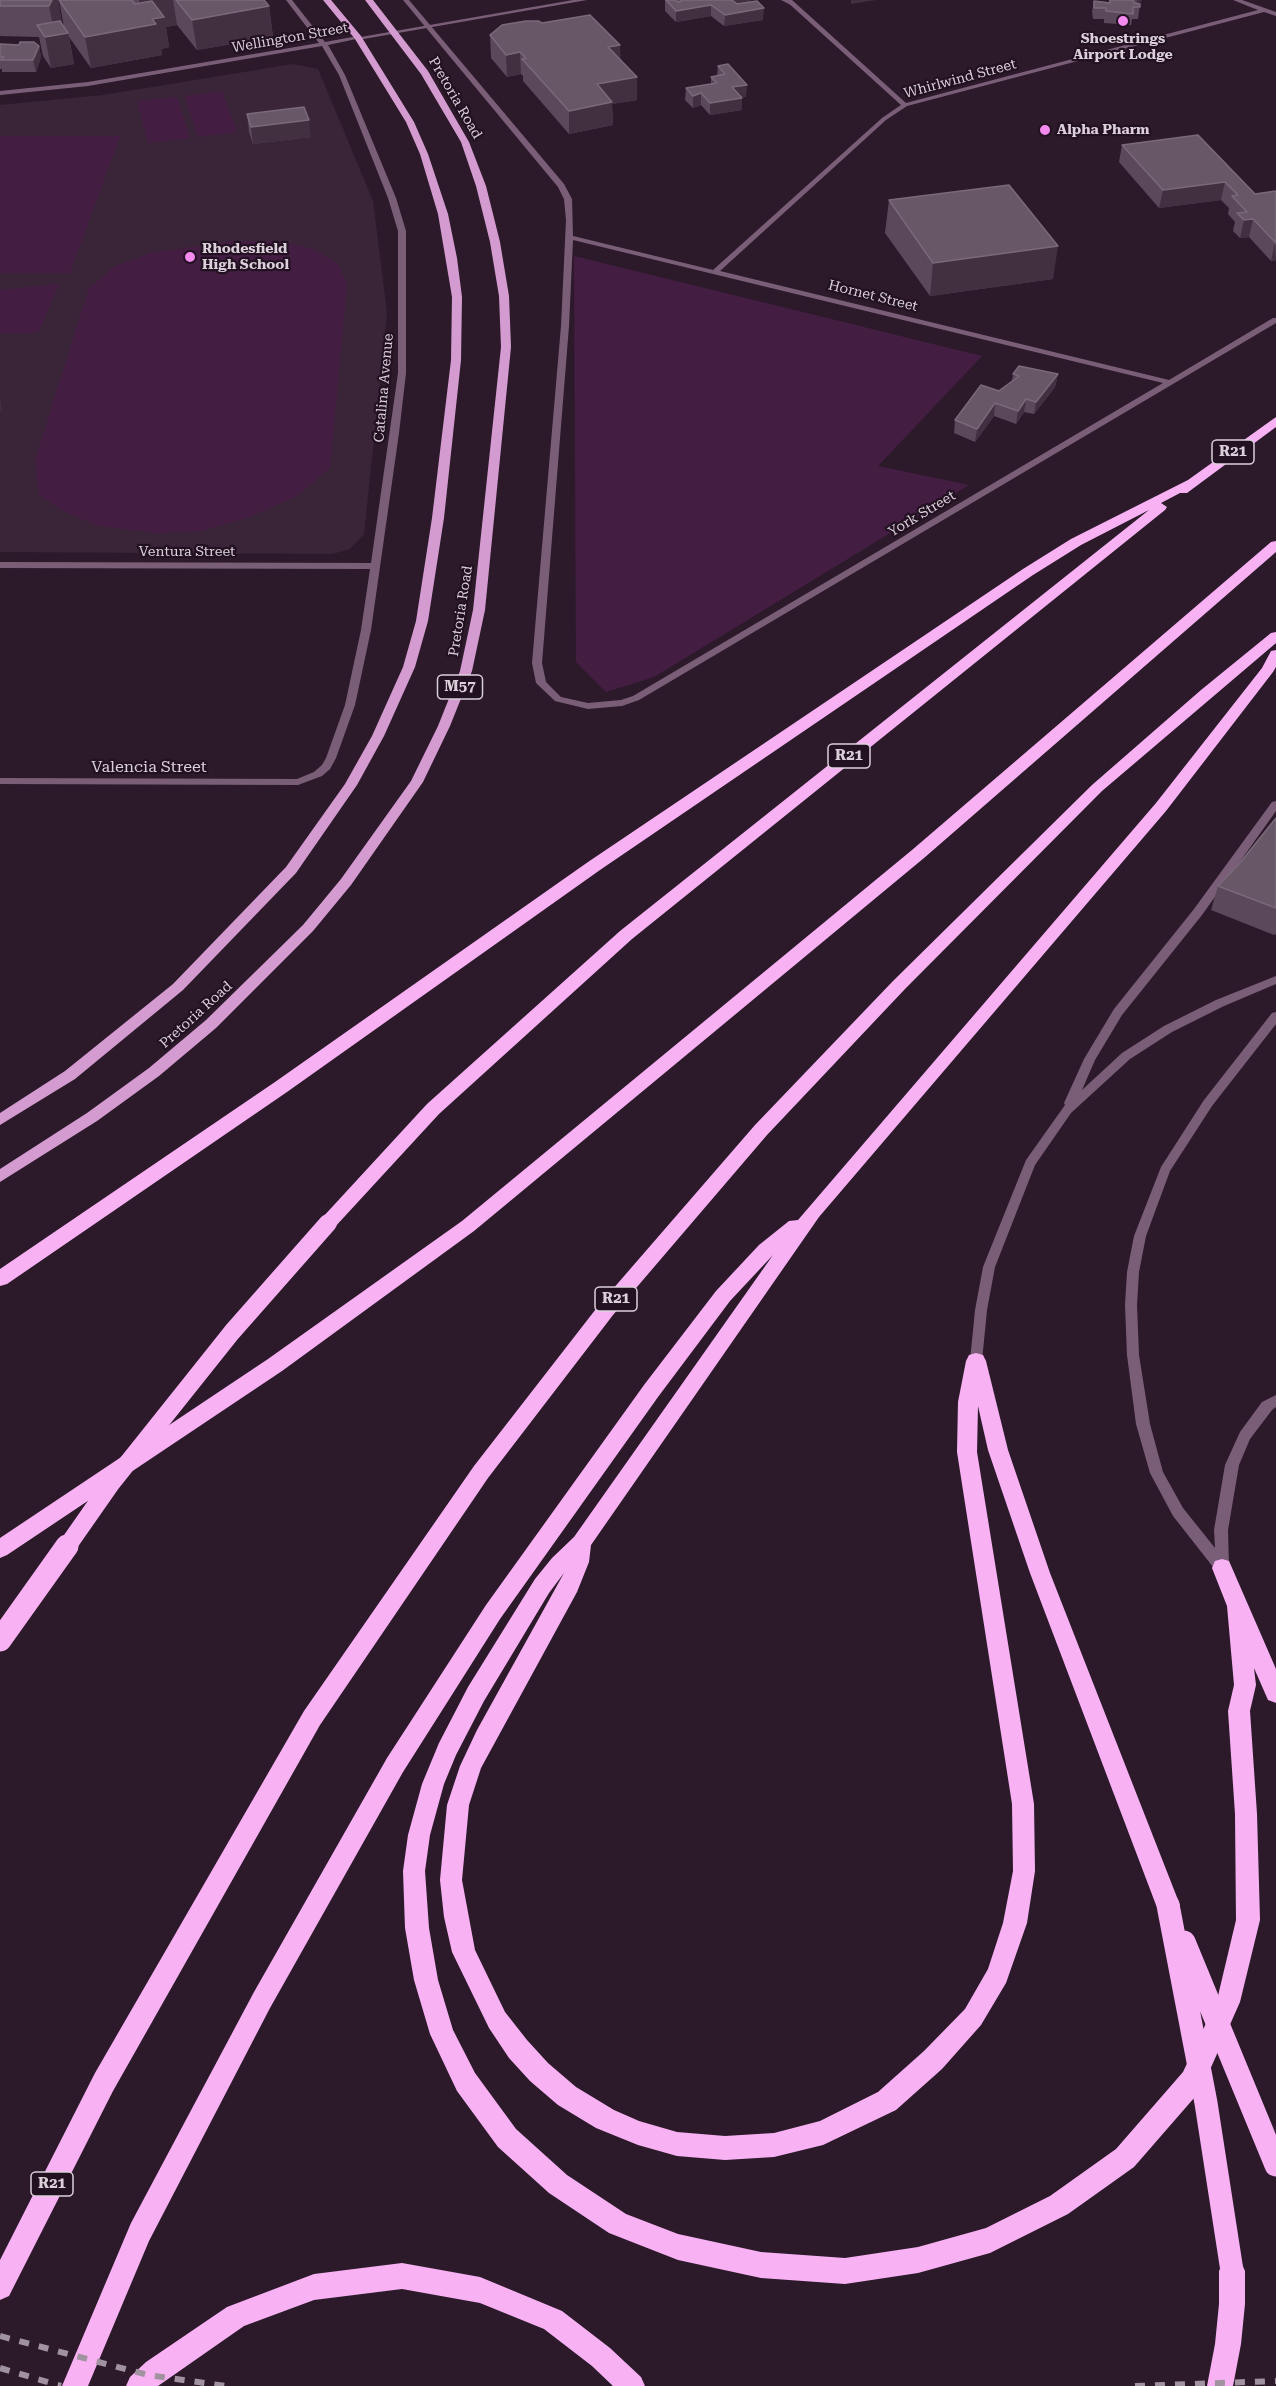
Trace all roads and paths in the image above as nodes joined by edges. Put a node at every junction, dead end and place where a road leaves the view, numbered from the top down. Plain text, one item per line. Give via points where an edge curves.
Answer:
1 (289, 0) edge
2 (327, 0) edge
3 (369, 0) edge
4 (406, 0) edge
5 (584, 0) edge
6 (1236, 0) edge
7 (788, 1) edge
8 (1264, 10) junction
9 (1276, 14) edge
10 (429, 27) junction
11 (395, 33) junction
12 (358, 38) junction
13 (324, 44) junction
14 (0, 93) edge
15 (905, 105) junction
16 (569, 237) junction
17 (716, 271) junction
18 (1276, 320) edge
19 (1171, 382) junction
20 (1276, 421) edge
21 (1190, 483) junction
22 (1276, 545) edge
23 (0, 565) edge
24 (374, 566) junction
25 (1276, 636) edge
26 (1276, 654) edge
27 (0, 781) edge
28 (298, 782) joint
29 (1276, 804) edge
30 (1276, 980) edge
31 (1276, 1016) edge
32 (1067, 1110) junction
33 (0, 1120) edge
34 (0, 1176) edge
35 (813, 1212) junction
36 (0, 1280) edge
37 (976, 1361) junction
38 (1276, 1400) edge
39 (581, 1543) junction
40 (0, 1549) edge
41 (1222, 1568) junction
42 (1237, 1606) junction
43 (0, 1640) edge
44 (1276, 1693) edge
45 (1168, 1905) junction
46 (1276, 2165) edge
47 (0, 2287) edge
48 (75, 2386) edge
49 (139, 2386) edge
50 (632, 2386) edge
51 (1220, 2386) edge

1 - 13 street, Catalina Avenue
2 - 12 main road
3 - 11 main road, Pretoria Road / M57
4 - 10 street
5 - 10 street, Wellington Street
6 - 8 street
7 - 15 street
8 - 9 street
8 - 15 street, Whirlwind Street
10 - 11 street, Wellington Street
10 - 16 street via 565,191 570,208
11 - 12 street, Wellington Street
11 - 34 main road, Pretoria Road / M57 via 425,73 465,142 482,186 504,296 506,347 479,610 466,671 417,782 308,928 211,1024 154,1072
12 - 13 street, Wellington Street
12 - 33 main road via 410,122 424,154 442,214 457,297 456,360 438,518 422,621 409,667 351,785 291,870 177,987 70,1075
13 - 14 street, Wellington Street via 88,84
13 - 24 street, Catalina Avenue via 366,132 402,231 402,373
15 - 17 street, Whirlwind Street via 884,119
16 - 17 street, Hornet Street
16 - 19 street, York Street via 537,663 541,683 558,699 573,704 622,703 654,688
17 - 19 street, Hornet Street
18 - 19 street, York Street
20 - 21 highway, R21
21 - 36 highway via 1076,542 1028,572 585,872
21 - 43 highway, R21, bridge via 626,935 433,1109 232,1332 110,1485
22 - 40 highway via 918,854 468,1227 275,1365
23 - 24 street, Ventura Street
24 - 28 street, Catalina Avenue via 366,630 350,705 326,767
25 - 47 highway, R21 via 1097,788 899,985 761,1130 606,1310 481,1472 312,1718 104,2082
26 - 35 highway via 1161,807
27 - 28 street, Valencia Street
29 - 32 street via 1198,912 1118,1012 1090,1059
30 - 32 street via 1168,1029 1126,1056
31 - 41 street via 1208,1103 1165,1170 1140,1236 1133,1272 1133,1355 1143,1424 1157,1473 1178,1512
32 - 37 street via 1030,1163 989,1267
35 - 39 highway
35 - 48 highway via 766,1250 723,1296 651,1391 493,1612 395,1765 262,2000 140,2232
37 - 39 highway via 968,1402 967,1452 1023,1804 1024,1871 1015,1923 998,1975 973,2017 887,2101 823,2133 774,2145 725,2148 677,2144 604,2119 567,2096 518,2049 497,2020 464,1952 451,1880 458,1805 475,1757 570,1585
37 - 45 highway via 998,1450 1040,1573
38 - 41 street via 1245,1436 1232,1466 1221,1530
39 - 42 highway via 559,1564 476,1694 433,1784 414,1871 417,1928 426,1980 442,2034 466,2082 507,2138 558,2184 618,2224 678,2247 761,2265 845,2271 918,2260 990,2240 1059,2205 1125,2158 1192,2081 1228,2002 1248,1920 1239,1711 1245,1685
41 - 42 highway
42 - 44 highway
45 - 46 highway, bridge
45 - 51 highway, bridge via 1206,2103 1232,2271 1228,2344
49 - 50 highway via 236,2316 314,2288 402,2276 480,2290 552,2320 602,2357

